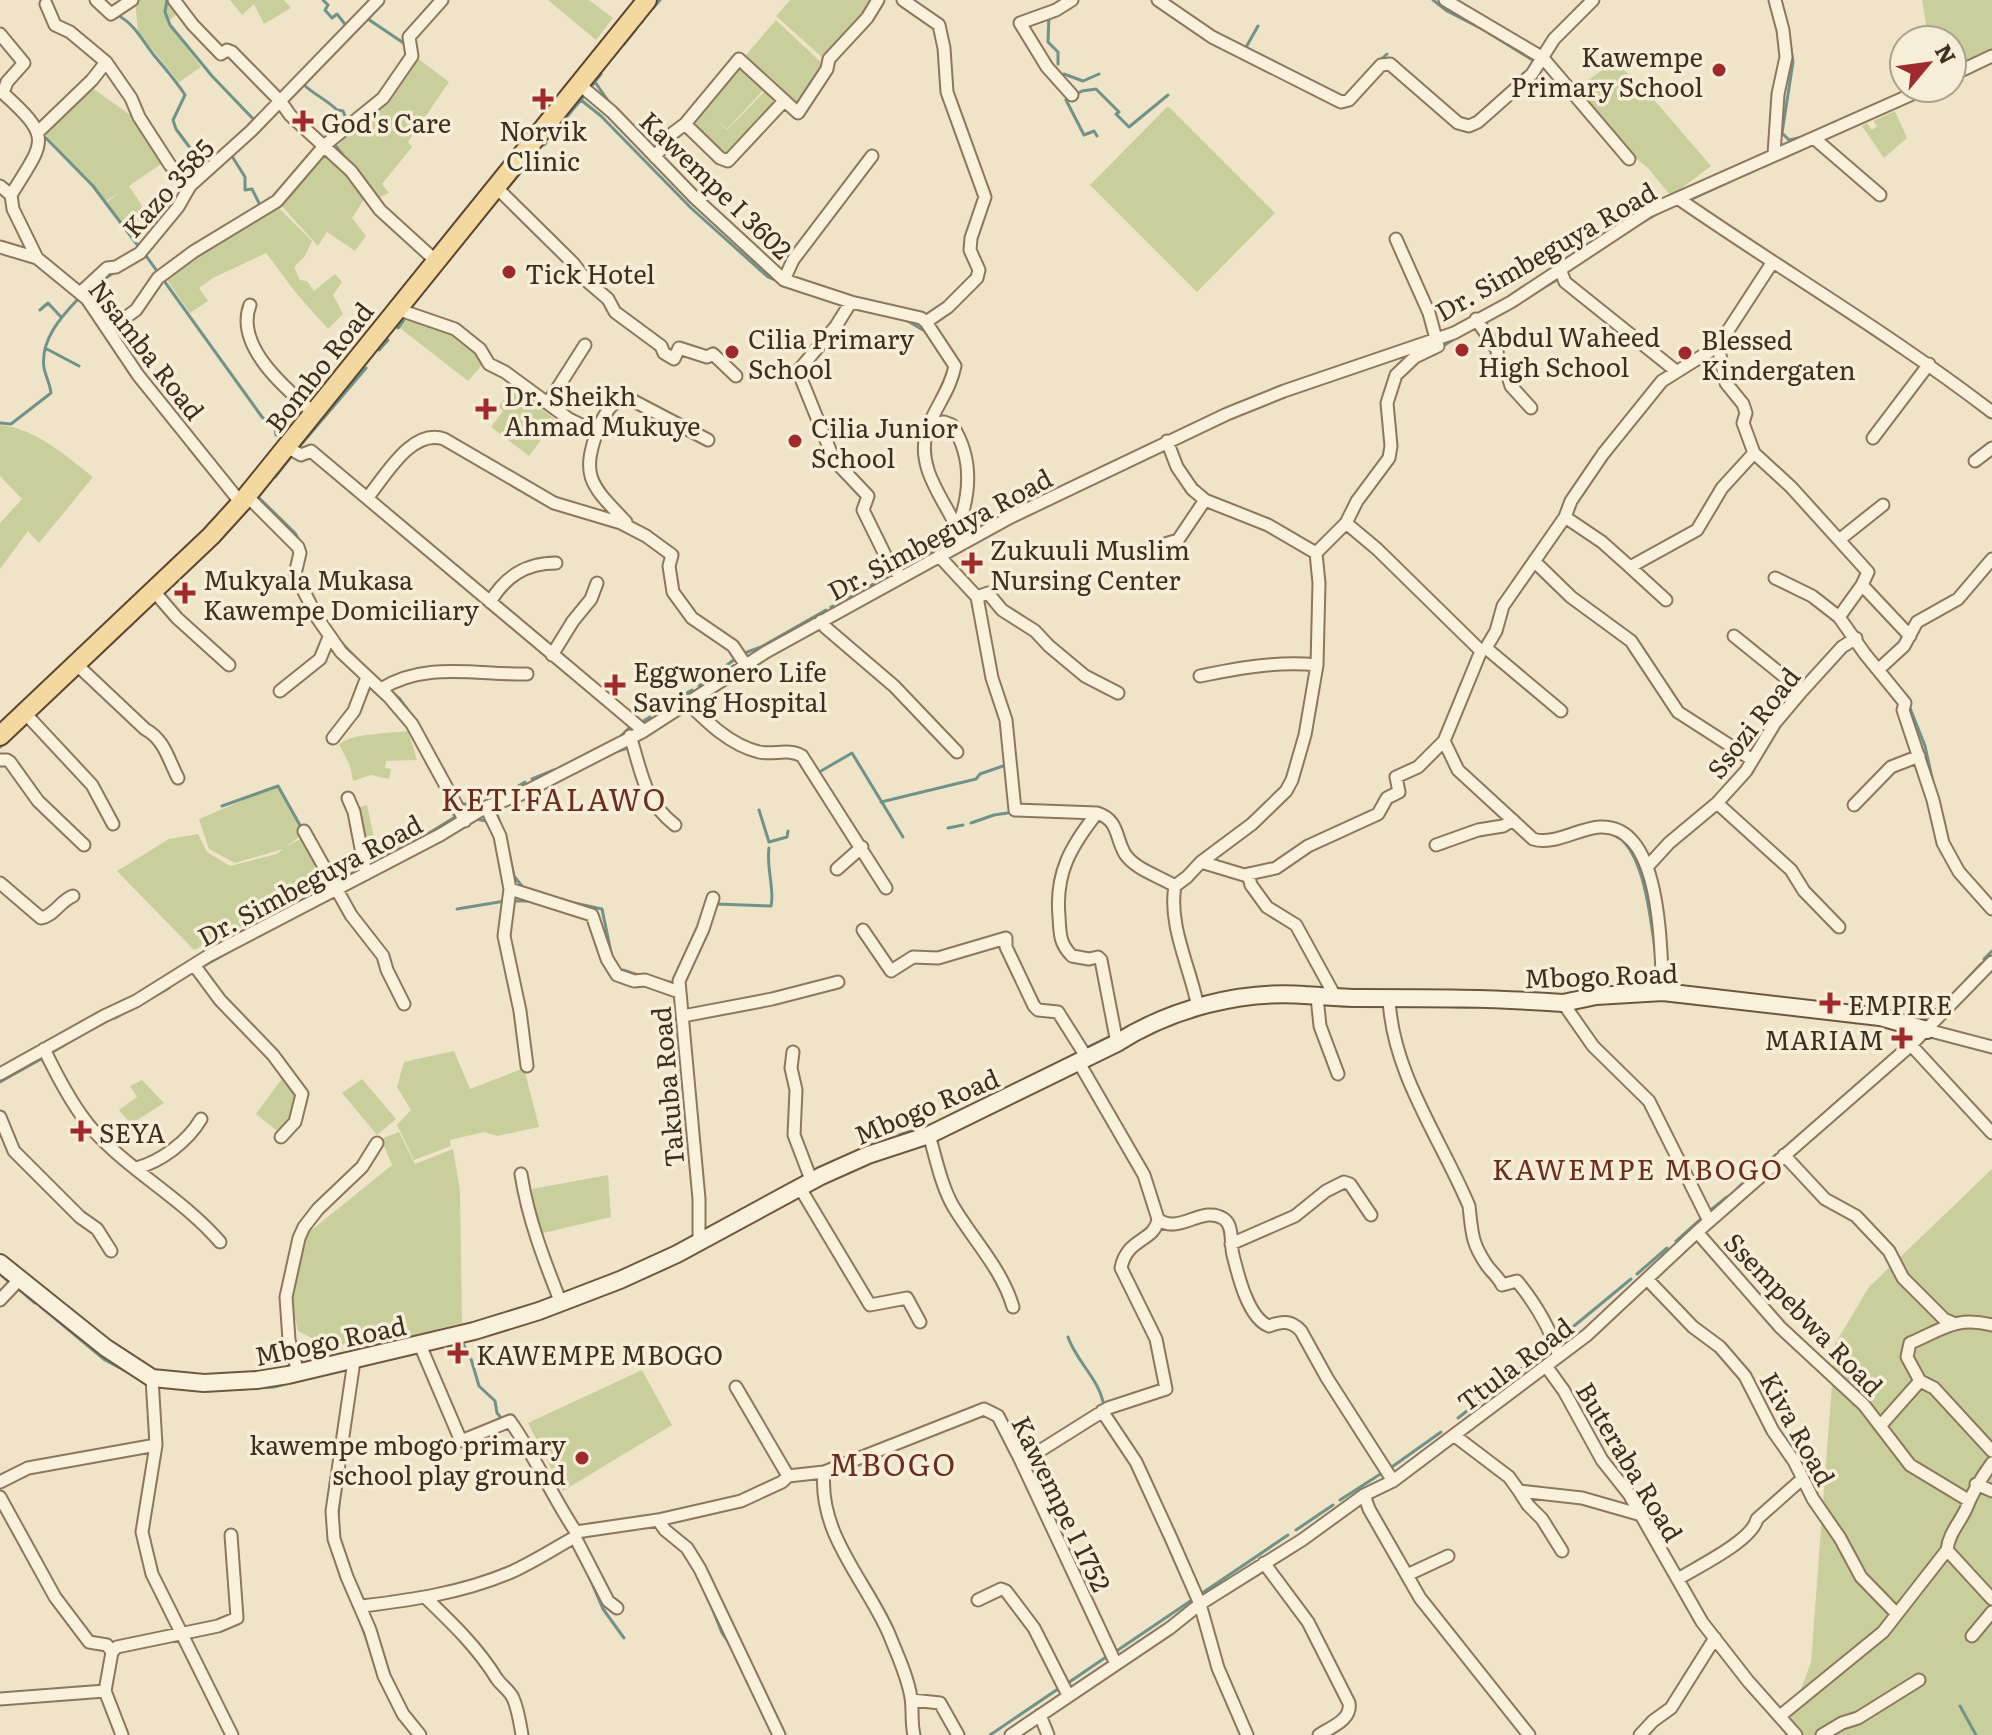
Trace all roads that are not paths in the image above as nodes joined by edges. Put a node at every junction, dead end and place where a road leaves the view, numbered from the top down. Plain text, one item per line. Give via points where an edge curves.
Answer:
1 (96, 0) edge
2 (132, 0) edge
3 (174, 0) edge
4 (378, 0) edge
5 (442, 0) edge
6 (647, 0) edge
7 (878, 0) edge
8 (903, 0) edge
9 (1072, 0) edge
10 (1158, 0) edge
11 (1445, 0) edge
12 (1593, 0) edge
13 (1775, 0) edge
14 (46, 4) dead end
15 (0, 34) edge
16 (1992, 56) edge
17 (1543, 58) junction
18 (106, 62) junction
19 (1968, 67) edge
20 (580, 85) junction
21 (2, 92) edge
22 (1072, 95) dead end
23 (784, 101) junction
24 (282, 103) junction
25 (1891, 104) edge
26 (685, 124) junction
27 (38, 132) junction
28 (1815, 139) junction
29 (325, 145) junction
30 (1774, 154) junction
31 (872, 156) dead end
32 (655, 157) junction
33 (1629, 159) dead end
34 (0, 186) edge
35 (190, 186) junction
36 (497, 188) junction
37 (11, 195) junction
38 (1880, 195) dead end
39 (1679, 199) junction
40 (1396, 239) dead end
41 (0, 247) edge
42 (37, 258) junction
43 (436, 261) junction
44 (1772, 263) junction
45 (1560, 269) junction
46 (784, 280) junction
47 (80, 293) junction
48 (851, 302) junction
49 (250, 305) dead end
50 (397, 309) junction
51 (1476, 319) junction
52 (926, 322) junction
53 (108, 330) junction
54 (585, 345) dead end
55 (1718, 346) junction
56 (1438, 347) junction
57 (1929, 364) junction
58 (1676, 371) junction
59 (736, 376) dead end
60 (548, 403) junction
61 (1531, 408) dead end
62 (1992, 412) edge
63 (314, 413) junction
64 (930, 424) junction
65 (599, 426) junction
66 (1873, 438) dead end
67 (708, 440) dead end
68 (1167, 441) junction
69 (1992, 448) edge
70 (300, 451) junction
71 (1754, 453) junction
72 (1975, 461) dead end
73 (368, 497) junction
74 (244, 499) junction
75 (1205, 500) junction
76 (1883, 505) dead end
77 (1565, 517) junction
78 (1346, 523) junction
79 (958, 527) junction
80 (632, 528) junction
81 (1839, 540) junction
82 (963, 542) junction
83 (1316, 553) junction
84 (1130, 555) dead end
85 (939, 556) junction
86 (1992, 559) edge
87 (1534, 561) junction
88 (556, 563) dead end
89 (1630, 567) junction
90 (901, 577) junction
91 (1775, 578) dead end
92 (597, 583) dead end
93 (1862, 585) junction
94 (152, 589) junction
95 (977, 597) junction
96 (1666, 600) dead end
97 (490, 602) junction
98 (1839, 617) junction
99 (821, 621) junction
100 (1734, 636) dead end
101 (1910, 636) junction
102 (329, 637) junction
103 (1856, 638) junction
104 (1484, 650) junction
105 (552, 655) junction
106 (75, 663) junction
107 (745, 664) junction
108 (229, 665) dead end
109 (1317, 665) junction
110 (1879, 669) junction
111 (527, 674) dead end
112 (1200, 676) dead end
113 (367, 677) junction
114 (381, 689) junction
115 (280, 691) dead end
116 (1802, 691) junction
117 (1118, 693) dead end
118 (687, 702) junction
119 (1561, 711) dead end
120 (24, 712) junction
121 (644, 731) junction
122 (0, 736) edge
123 (630, 736) junction
124 (333, 738) dead end
125 (1444, 741) junction
126 (957, 752) dead end
127 (1919, 756) junction
128 (1751, 759) junction
129 (0, 760) edge
130 (178, 778) dead end
131 (348, 798) dead end
132 (1717, 803) junction
133 (1854, 805) dead end
134 (486, 807) junction
135 (1097, 813) junction
136 (1513, 820) junction
137 (465, 821) junction
138 (113, 824) dead end
139 (675, 825) dead end
140 (304, 831) dead end
141 (84, 845) dead end
142 (1436, 845) dead end
143 (862, 847) junction
144 (1201, 862) junction
145 (1648, 866) junction
146 (837, 869) dead end
147 (366, 874) junction
148 (1248, 874) junction
149 (0, 883) edge
150 (1175, 886) junction
151 (335, 887) junction
152 (886, 888) dead end
153 (510, 889) junction
154 (73, 896) dead end
155 (713, 898) dead end
156 (1992, 909) edge
157 (1839, 927) dead end
158 (863, 930) dead end
159 (1992, 962) edge
160 (194, 965) junction
161 (838, 982) dead end
162 (679, 992) junction
163 (1663, 992) junction
164 (1336, 998) junction
165 (1389, 998) junction
166 (1317, 1000) junction
167 (1563, 1003) junction
168 (404, 1004) dead end
169 (1198, 1007) junction
170 (683, 1016) junction
171 (1927, 1030) junction
172 (1117, 1043) junction
173 (1911, 1045) junction
174 (1992, 1047) edge
175 (44, 1049) junction
176 (793, 1052) dead end
177 (1083, 1060) junction
178 (527, 1066) dead end
179 (0, 1074) edge
180 (1338, 1074) dead end
181 (0, 1117) edge
182 (201, 1119) dead end
183 (1992, 1133) edge
184 (929, 1135) junction
185 (281, 1137) dead end
186 (377, 1143) dead end
187 (1784, 1155) junction
188 (136, 1168) junction
189 (521, 1174) dead end
190 (806, 1185) junction
191 (1371, 1215) dead end
192 (1158, 1219) junction
193 (1709, 1221) junction
194 (1697, 1232) junction
195 (220, 1242) dead end
196 (699, 1242) junction
197 (1231, 1244) junction
198 (111, 1251) dead end
199 (0, 1263) edge
200 (1647, 1279) junction
201 (19, 1280) junction
202 (0, 1300) edge
203 (561, 1303) junction
204 (1013, 1307) dead end
205 (920, 1322) dead end
206 (1953, 1323) junction
207 (1992, 1325) edge
208 (420, 1345) junction
209 (1559, 1356) junction
210 (354, 1361) junction
211 (1546, 1366) junction
212 (298, 1372) junction
213 (152, 1378) junction
214 (1920, 1381) junction
215 (736, 1387) dead end
216 (1102, 1411) junction
217 (1880, 1426) junction
218 (1455, 1436) junction
219 (156, 1445) junction
220 (1992, 1451) edge
221 (1020, 1459) junction
222 (1992, 1463) edge
223 (824, 1472) junction
224 (788, 1476) junction
225 (1802, 1479) junction
226 (1393, 1481) junction
227 (0, 1482) edge
228 (1976, 1484) junction
229 (1519, 1491) junction
230 (1992, 1491) edge
231 (1364, 1495) junction
232 (0, 1497) edge
233 (1968, 1500) junction
234 (1638, 1514) junction
235 (658, 1520) junction
236 (231, 1535) dead end
237 (576, 1535) junction
238 (1947, 1550) junction
239 (1562, 1551) dead end
240 (1448, 1556) dead end
241 (1264, 1563) junction
242 (1407, 1575) junction
243 (1678, 1579) junction
244 (426, 1598) junction
245 (1992, 1599) edge
246 (978, 1600) dead end
247 (1200, 1604) junction
248 (362, 1606) junction
249 (617, 1608) dead end
250 (1992, 1612) edge
251 (1896, 1613) junction
252 (181, 1633) junction
253 (1972, 1636) dead end
254 (1715, 1638) junction
255 (112, 1652) junction
256 (1116, 1664) junction
257 (1919, 1680) dead end
258 (105, 1691) junction
259 (1068, 1695) junction
260 (0, 1699) edge
261 (912, 1700) junction
262 (1040, 1715) junction
263 (1780, 1716) junction
264 (122, 1735) edge
265 (232, 1735) edge
266 (420, 1735) edge
267 (522, 1735) edge
268 (779, 1735) edge
269 (914, 1735) edge
270 (958, 1735) edge
271 (1011, 1735) edge
272 (1048, 1735) edge
273 (1247, 1735) edge
274 (1319, 1735) edge
275 (1529, 1735) edge
276 (1640, 1735) edge
277 (1796, 1735) edge
278 (1822, 1735) edge

1 - 2 street via 111,14
3 - 24 street via 221,54 232,52
4 - 24 street, Kazo 3585
5 - 29 street via 409,37 412,56 388,93
6 - 20 main road, Bombo Road
7 - 23 street via 829,59 798,113
8 - 52 street via 939,25 947,92 985,197 971,238 977,278
9 - 22 street via 1020,23
10 - 17 street via 1212,37 1341,102 1381,65 1390,64 1464,126 1478,122
11 - 17 street
12 - 17 street via 1554,39
13 - 30 street via 1786,57
14 - 18 street via 55,25
15 - 21 street via 24,63
16 - 19 street
17 - 33 street
18 - 27 street
18 - 35 street via 170,165
20 - 32 street, Kawempe I 3602
20 - 36 main road, Bombo Road
21 - 27 street via 33,120
23 - 26 street via 728,161
23 - 26 street via 739,59
24 - 29 street
24 - 35 street, Kazo 3585
25 - 28 street, Dr. Simbeguya Road
26 - 32 street
27 - 37 street via 36,155
28 - 30 street, Dr. Simbeguya Road
28 - 38 street
29 - 43 street via 380,210
29 - 53 street via 277,201 160,276 136,310
30 - 39 street, Dr. Simbeguya Road
31 - 46 street via 793,260
32 - 46 street, Kawempe I 3602
34 - 37 street
35 - 47 street, Kazo 3585 via 140,253 107,268
36 - 43 main road, Bombo Road
36 - 59 street via 615,312 664,353 674,359 679,348 713,354
37 - 42 street
39 - 44 street
39 - 45 street, Dr. Simbeguya Road via 1649,211
40 - 56 street
41 - 42 street, Nsamba Road
42 - 47 street, Nsamba Road
43 - 50 main road, Bombo Road
44 - 55 street
44 - 57 street
45 - 51 street, Dr. Simbeguya Road
45 - 58 street via 1565,282
46 - 48 street, Kawempe I 3602
47 - 53 street, Nsamba Road
48 - 52 street, Kawempe I 3602
48 - 90 street via 798,371 834,460 868,496 863,510
49 - 63 street via 247,330 261,360
50 - 60 street via 455,329 489,364
50 - 63 main road, Bombo Road
51 - 56 street, Dr. Simbeguya Road
51 - 61 street via 1497,350 1511,386
52 - 64 street via 955,366
53 - 74 street, Nsamba Road via 152,394
54 - 60 street
55 - 58 street
55 - 71 street via 1726,383 1743,404 1743,423
56 - 68 street, Dr. Simbeguya Road via 1270,396
56 - 78 street via 1415,357 1396,375 1387,403 1389,458
57 - 62 street
57 - 66 street
58 - 77 street via 1650,394 1603,454
60 - 65 street via 581,425
63 - 70 main road, Bombo Road
64 - 79 street via 925,443 931,482
64 - 79 street via 952,425 967,453 969,470
65 - 67 street via 619,398 628,398
65 - 80 street via 588,471 603,498
68 - 75 street via 1184,478
68 - 82 street, Dr. Simbeguya Road
69 - 72 street
70 - 73 street
70 - 74 main road, Bombo Road
71 - 81 street
71 - 89 street via 1722,488 1697,530
73 - 80 street via 406,452 423,438 435,436 554,503
73 - 97 street
74 - 94 main road, Bombo Road
74 - 102 street via 298,547 295,574
75 - 83 street via 1268,525
75 - 84 street via 1178,540
76 - 81 street
77 - 87 street
77 - 89 street
78 - 83 street
78 - 104 street
79 - 82 street
80 - 107 street via 672,555 673,592 692,618 733,646
81 - 93 street via 1868,572
82 - 85 street, Dr. Simbeguya Road
83 - 109 street
85 - 90 street, Dr. Simbeguya Road
85 - 95 street
86 - 101 street via 1958,599 1922,618
87 - 104 street via 1503,606
87 - 128 street via 1571,597 1631,641 1678,712
88 - 97 street via 519,571 501,584
89 - 96 street
90 - 99 street, Dr. Simbeguya Road
91 - 98 street
92 - 105 street
93 - 98 street
93 - 101 street
94 - 106 main road, Bombo Road
94 - 108 street
95 - 117 street via 988,593 1085,676
95 - 135 street via 1006,720 1015,810
97 - 105 street
98 - 103 street
99 - 107 street, Dr. Simbeguya Road
99 - 126 street
100 - 116 street
101 - 110 street
102 - 113 street
102 - 115 street via 320,659
103 - 110 street
103 - 116 street, Ssozi Road
104 - 119 street
104 - 125 street
105 - 121 street
106 - 120 main road, Bombo Road
106 - 130 street via 154,734
107 - 118 street, Dr. Simbeguya Road
109 - 112 street via 1243,667
109 - 144 street via 1305,735 1286,791
110 - 127 street via 1905,703
111 - 114 street via 418,674
113 - 114 street
113 - 124 street via 354,711
114 - 137 street via 412,724
116 - 128 street, Ssozi Road
118 - 121 street, Dr. Simbeguya Road
118 - 143 street via 740,744 802,756
120 - 122 main road, Bombo Road
120 - 138 street via 92,785
121 - 123 street, Dr. Simbeguya Road
123 - 134 street, Dr. Simbeguya Road
123 - 139 street via 645,791
125 - 136 street via 1458,770
125 - 148 street via 1418,767 1396,777 1399,792 1387,798 1378,814 1308,846 1276,868
127 - 133 street via 1891,767
127 - 156 street via 1943,843 1959,872
128 - 132 street, Ssozi Road
129 - 141 street via 10,762 38,801
131 - 147 street
132 - 145 street, Ssozi Road
132 - 157 street via 1791,870
134 - 137 street, Dr. Simbeguya Road
134 - 153 street via 500,836
135 - 150 street via 1115,825 1130,861
135 - 172 street via 1071,849 1060,881 1059,935 1072,956 1101,960
136 - 142 street
136 - 145 street via 1539,841 1598,827 1620,831
137 - 147 street, Dr. Simbeguya Road
140 - 151 street
143 - 146 street
143 - 152 street
144 - 148 street
144 - 150 street
145 - 163 street
147 - 151 street, Dr. Simbeguya Road
148 - 164 street via 1267,907 1296,925
149 - 154 street via 41,918
150 - 169 street via 1174,920
151 - 160 street, Dr. Simbeguya Road
151 - 168 street via 383,956
153 - 162 street, Takuba Road via 592,915 617,975
153 - 178 street via 504,936
155 - 162 street
158 - 177 street via 891,971 913,957 938,958 1006,938 1034,1006 1058,1012
159 - 171 street, Ttula Road
160 - 175 street, Dr. Simbeguya Road
160 - 185 street via 302,1094 295,1122
161 - 170 street
162 - 170 street, Takuba Road
163 - 167 street, Mbogo Road
163 - 171 street, Mbogo Road via 1880,1017
164 - 165 street, Mbogo Road
164 - 166 street, Mbogo Road
165 - 167 street, Mbogo Road
165 - 209 street via 1402,1063 1469,1206 1469,1228 1482,1259 1502,1285 1517,1281 1525,1291 1550,1329
166 - 169 street, Mbogo Road via 1306,995 1265,996
166 - 180 street via 1320,1026
167 - 193 street via 1593,1046 1649,1101
169 - 172 street, Mbogo Road via 1147,1025
170 - 196 street, Takuba Road
171 - 173 street, Ttula Road
171 - 174 street
172 - 177 street, Mbogo Road
173 - 183 street
173 - 187 street, Ttula Road
175 - 179 street, Dr. Simbeguya Road
175 - 188 street via 91,1127
176 - 190 street via 794,1135
177 - 184 street, Mbogo Road
177 - 192 street via 1144,1175
181 - 198 street via 14,1151 97,1229
182 - 188 street via 180,1143
184 - 190 street, Mbogo Road via 868,1155
184 - 204 street via 948,1197 998,1273
186 - 212 street via 299,1238 286,1297
187 - 193 street, Ttula Road
187 - 206 street via 1825,1199 1856,1216 1889,1251 1903,1278
188 - 195 street
189 - 203 street via 536,1239
190 - 196 street, Mbogo Road
190 - 205 street via 870,1305 907,1298
191 - 197 street via 1344,1182 1295,1216
192 - 197 street via 1172,1225 1203,1216 1223,1218
192 - 216 street via 1150,1236 1125,1255 1121,1268 1156,1339 1166,1389
193 - 194 street, Ttula Road
194 - 200 street, Ttula Road
194 - 217 street, Ssempebwa Road via 1780,1327
196 - 203 street, Mbogo Road
197 - 226 street via 1254,1314 1269,1326 1282,1321 1301,1331
199 - 201 street, Mbogo Road
200 - 209 street, Ttula Road
200 - 225 street, Kiva Road via 1745,1376
201 - 202 street
201 - 213 street, Mbogo Road
203 - 208 street, Mbogo Road
206 - 207 street
206 - 214 street via 1908,1346 1907,1357
208 - 210 street, Mbogo Road
208 - 237 street via 461,1441 510,1421
209 - 211 street, Ttula Road
210 - 212 street, Mbogo Road
210 - 248 street via 332,1511 337,1548
211 - 218 street, Ttula Road
211 - 234 street, Buteraba Road
212 - 213 street, Mbogo Road via 204,1383
213 - 219 street
214 - 217 street, Ssempebwa Road
214 - 220 street via 1934,1388
215 - 224 street
216 - 221 street
216 - 247 street via 1136,1462
217 - 233 street, Ssempebwa Road via 1910,1465
218 - 226 street, Ttula Road
218 - 229 street via 1509,1477
219 - 227 street via 28,1468
219 - 252 street via 142,1532 152,1574
221 - 223 street, Kawempe I 1752 via 998,1416 984,1409
221 - 256 street, Kawempe I 1752
222 - 228 street
223 - 224 street, Kawempe I 1752
223 - 261 street via 832,1528 882,1620
224 - 235 street, Kawempe I 1752 via 741,1501
225 - 243 street via 1734,1544
225 - 251 street, Kiva Road via 1861,1577
226 - 231 street, Ttula Road
228 - 230 street
228 - 233 street
229 - 234 street via 1582,1498
229 - 239 street
231 - 241 street, Ttula Road
231 - 242 street
232 - 255 street via 65,1612 89,1642 107,1645
233 - 238 street
234 - 243 street, Buteraba Road
235 - 237 street, Kawempe I 1752
235 - 268 street via 700,1569
236 - 252 street via 237,1618
237 - 244 street, Kawempe I 1752 via 508,1573
237 - 249 street via 608,1601
238 - 245 street
238 - 251 street
240 - 242 street
241 - 247 street, Ttula Road
241 - 274 street via 1308,1622 1349,1703 1347,1716
242 - 275 street
243 - 254 street, Buteraba Road
244 - 248 street, Kawempe I 1752
244 - 267 street via 508,1689
246 - 259 street via 1006,1591 1034,1628
247 - 256 street, Ttula Road
247 - 273 street via 1218,1668
248 - 266 street via 384,1676
250 - 253 street
251 - 263 street via 1883,1632
252 - 255 street
252 - 265 street
254 - 263 street, Buteraba Road
254 - 276 street via 1671,1708
255 - 258 street
256 - 259 street, Ttula Road
257 - 278 street
258 - 260 street
258 - 264 street
259 - 262 street, Ttula Road
261 - 269 street
261 - 270 street via 940,1703
262 - 271 street, Ttula Road
262 - 272 street
263 - 277 street, Buteraba Road

